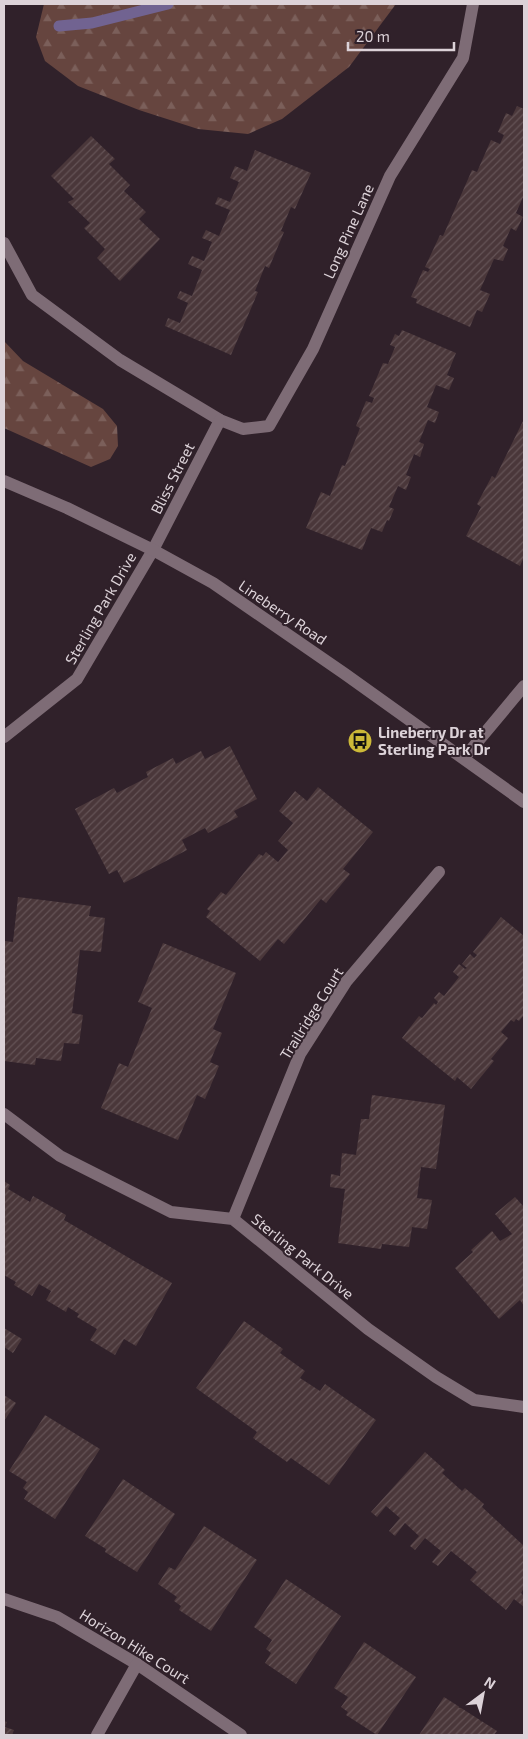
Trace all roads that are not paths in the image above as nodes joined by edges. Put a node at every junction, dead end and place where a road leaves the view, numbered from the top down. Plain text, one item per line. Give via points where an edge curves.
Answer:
1 (473, 4) edge
2 (4, 243) edge
3 (220, 420) junction
4 (4, 482) edge
5 (153, 550) junction
6 (524, 686) edge
7 (4, 737) edge
8 (464, 758) junction
9 (524, 802) edge
10 (439, 872) dead end
11 (4, 1114) edge
12 (233, 1219) junction
13 (524, 1408) edge
14 (4, 1599) edge
15 (136, 1664) junction
16 (97, 1735) edge
17 (241, 1735) edge

1 - 3 street, Long Pine Lane via 462,58 390,176 313,349 269,426 243,429
2 - 3 street via 32,295 120,360
3 - 5 street, Bliss Street
4 - 5 street, Lineberry Road via 67,508
5 - 7 street, Sterling Park Drive via 77,679
5 - 8 street, Lineberry Road via 220,589
6 - 8 street
8 - 9 street, Lineberry Road
10 - 12 street, Trailridge Court via 346,982 300,1054
11 - 12 street, Sterling Park Drive via 60,1156 171,1212
12 - 13 street, Sterling Park Drive via 368,1329 436,1377 474,1400
14 - 15 street, Horizon Hike Court via 57,1617
15 - 16 street
15 - 17 street, Horizon Hike Court

